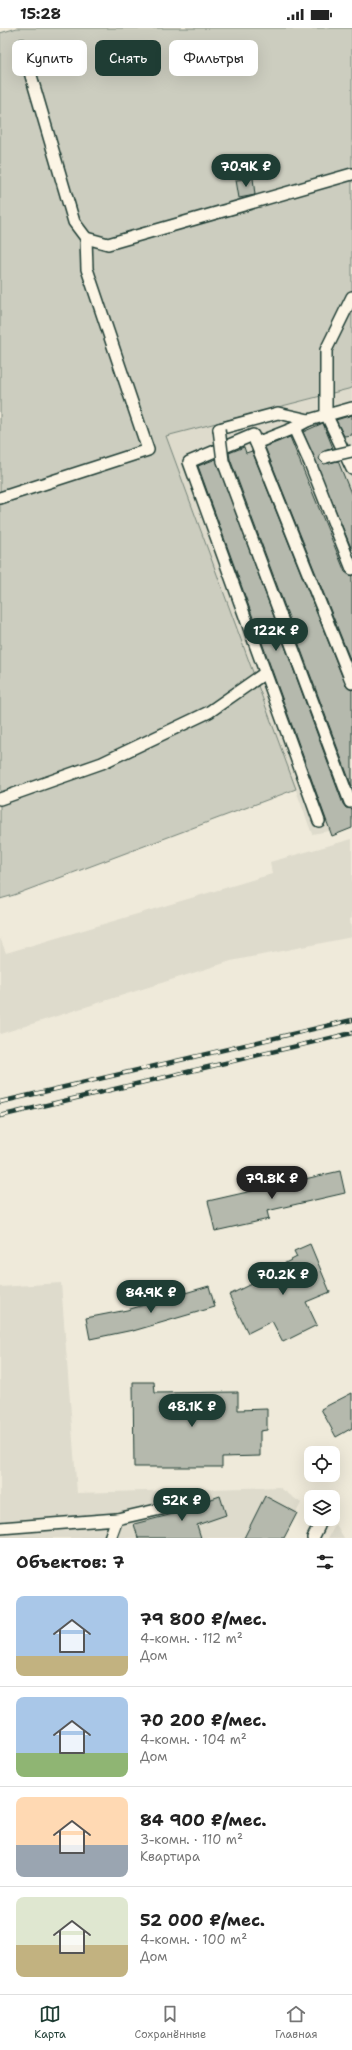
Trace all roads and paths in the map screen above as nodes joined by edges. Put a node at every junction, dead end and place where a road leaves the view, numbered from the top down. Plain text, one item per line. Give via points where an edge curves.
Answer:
1 (31, 76) edge
2 (352, 174) edge
3 (86, 238) junction
4 (352, 298) edge
5 (352, 408) edge
6 (326, 414) junction
7 (309, 420) junction
8 (294, 428) junction
9 (256, 443) junction
10 (352, 450) edge
11 (310, 463) junction
12 (352, 468) edge
13 (0, 498) edge
14 (352, 569) edge
15 (265, 673) junction
16 (352, 683) edge
17 (0, 798) edge
18 (350, 802) dead end
19 (319, 821) dead end
20 (187, 1503) dead end
21 (117, 1519) junction
22 (319, 1526) dead end
23 (0, 1528) edge
24 (110, 1538) edge
25 (313, 1538) edge

1 - 3 lane via 74,222
2 - 3 lane via 108,244
3 - 13 lane via 87,269 148,450
4 - 6 lane via 326,350
5 - 6 lane
6 - 7 lane
6 - 12 lane
7 - 8 lane
7 - 18 lane, bridge via 278,414 219,429 223,461
8 - 9 lane
8 - 11 lane
9 - 15 lane via 253,435 189,462
9 - 16 lane
10 - 11 lane, bridge
11 - 14 lane
15 - 17 lane via 209,712 102,763
15 - 19 lane
20 - 21 lane
21 - 23 lane
21 - 24 lane
22 - 25 lane

